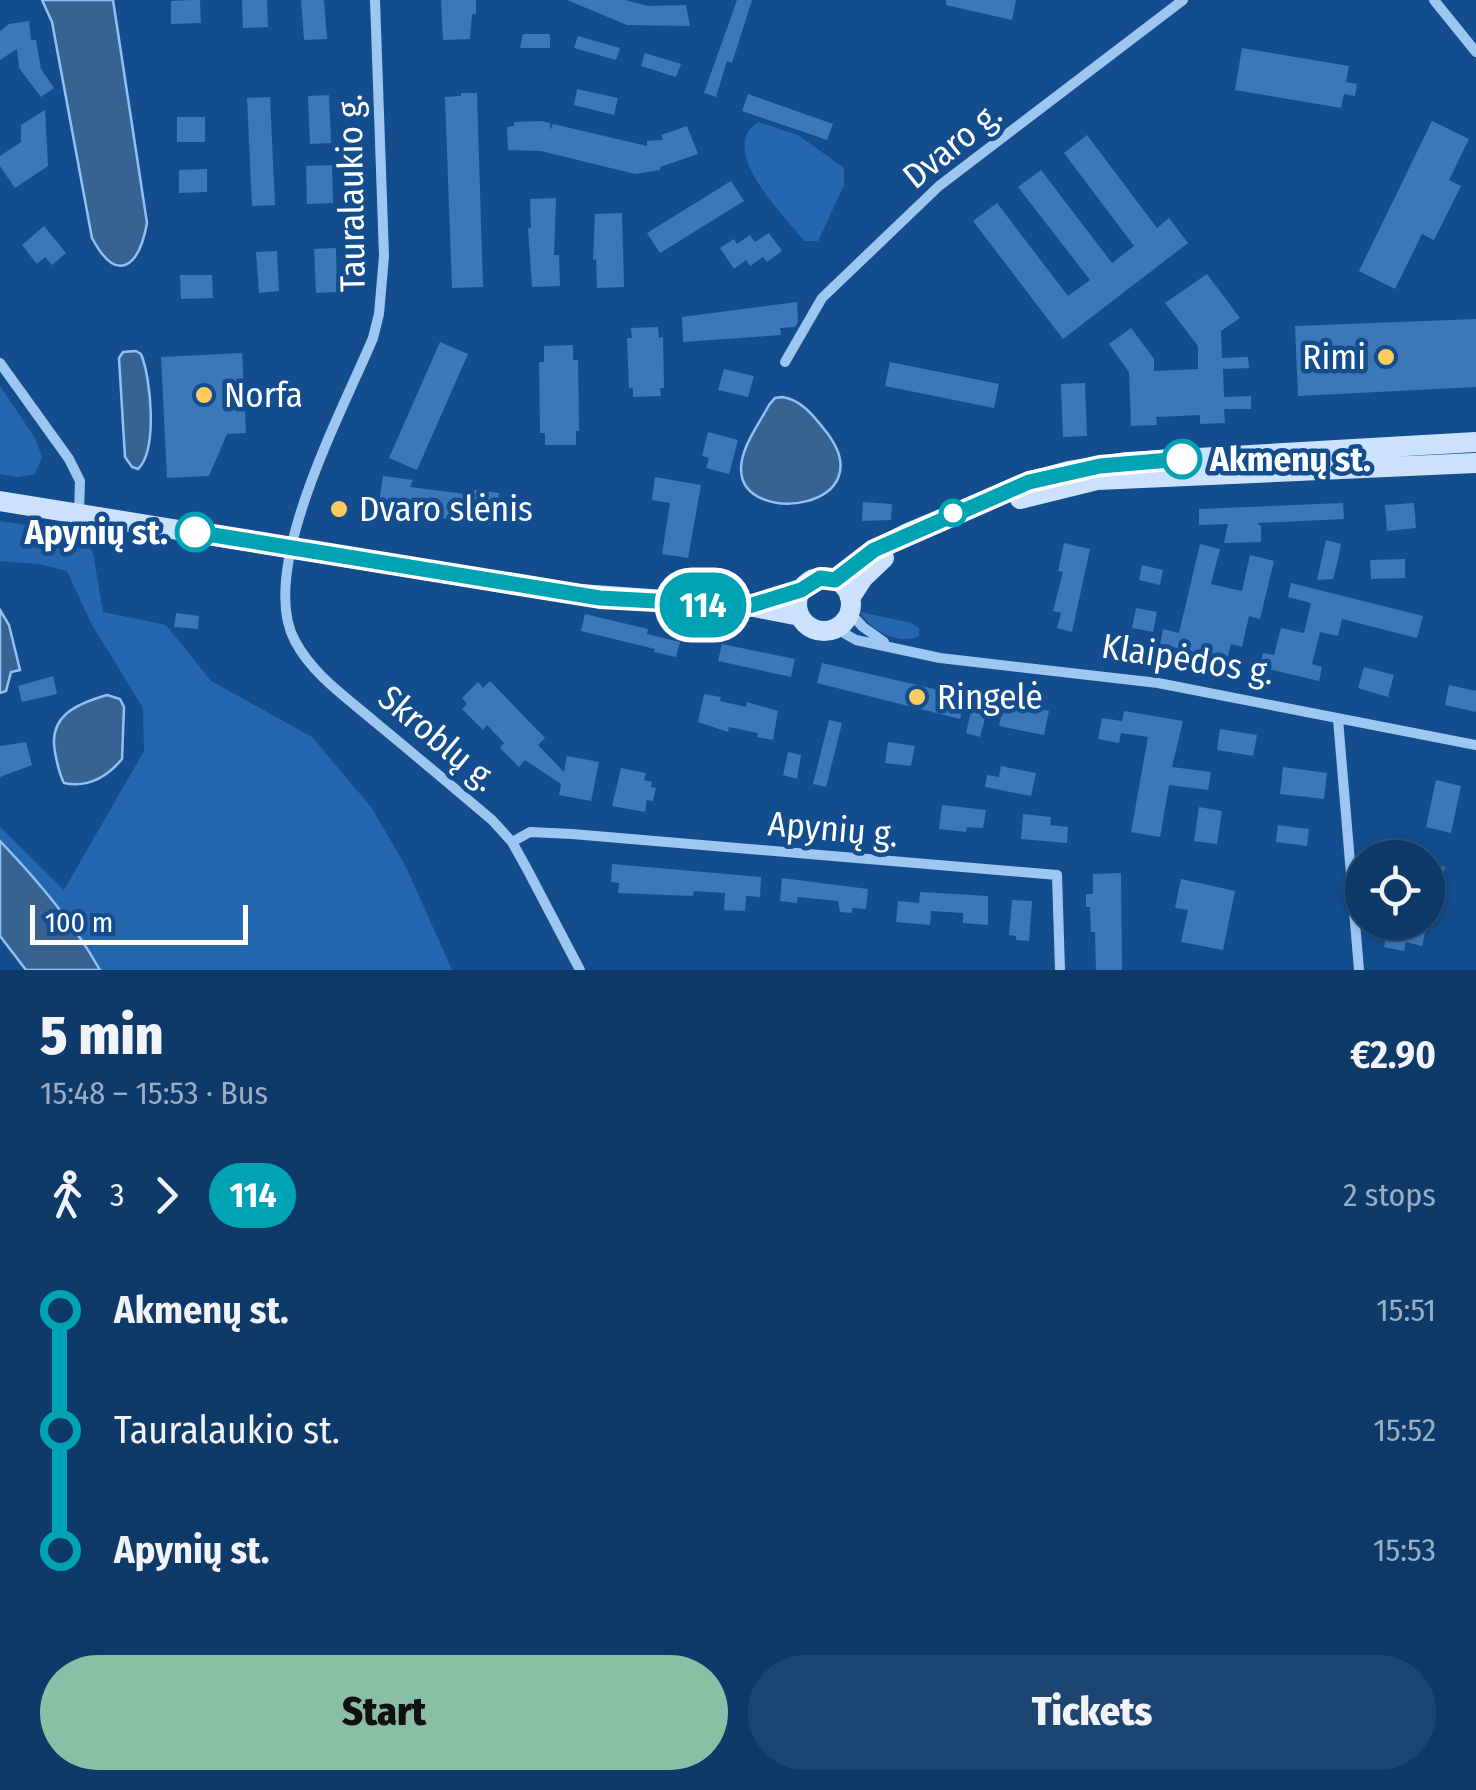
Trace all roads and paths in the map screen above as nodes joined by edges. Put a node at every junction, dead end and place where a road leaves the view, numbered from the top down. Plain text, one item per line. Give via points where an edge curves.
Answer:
1 (375, 0) edge
2 (1183, 0) edge
3 (1434, 0) edge
4 (1476, 52) edge
5 (785, 362) dead end
6 (0, 363) edge
7 (1476, 442) edge
8 (1476, 462) edge
9 (0, 501) edge
10 (78, 512) junction
11 (291, 548) junction
12 (835, 580) junction
13 (801, 590) junction
14 (749, 606) junction
15 (845, 613) junction
16 (800, 616) junction
17 (889, 646) junction
18 (1338, 719) junction
19 (1476, 745) edge
20 (512, 842) junction
21 (580, 970) edge
22 (1060, 970) edge
23 (1359, 970) edge

1 - 11 street, Tauralaukio g. via 384,256 379,314 297,516
2 - 5 street, Dvaro g. via 939,186 822,298
3 - 4 street
6 - 10 street via 70,460 80,481
7 - 12 main road via 1069,471 908,533
8 - 15 main road via 1074,485 1002,504 895,551 863,578
9 - 10 main road
10 - 11 main road
11 - 14 main road via 566,593
11 - 20 street, Skroblų g. via 288,626 305,657
12 - 13 main road via 820,578
12 - 15 main road
13 - 14 main road
13 - 16 main road
14 - 16 main road
15 - 16 main road via 819,630
15 - 17 street
15 - 17 street, Klaipėdos g. via 856,640
17 - 18 street, Klaipėdos g. via 997,666 1158,683
18 - 19 street, Klaipėdos g.
18 - 23 street
20 - 21 street, Skroblų g.
20 - 22 street, Apynių g. via 530,832 572,834 1057,875

